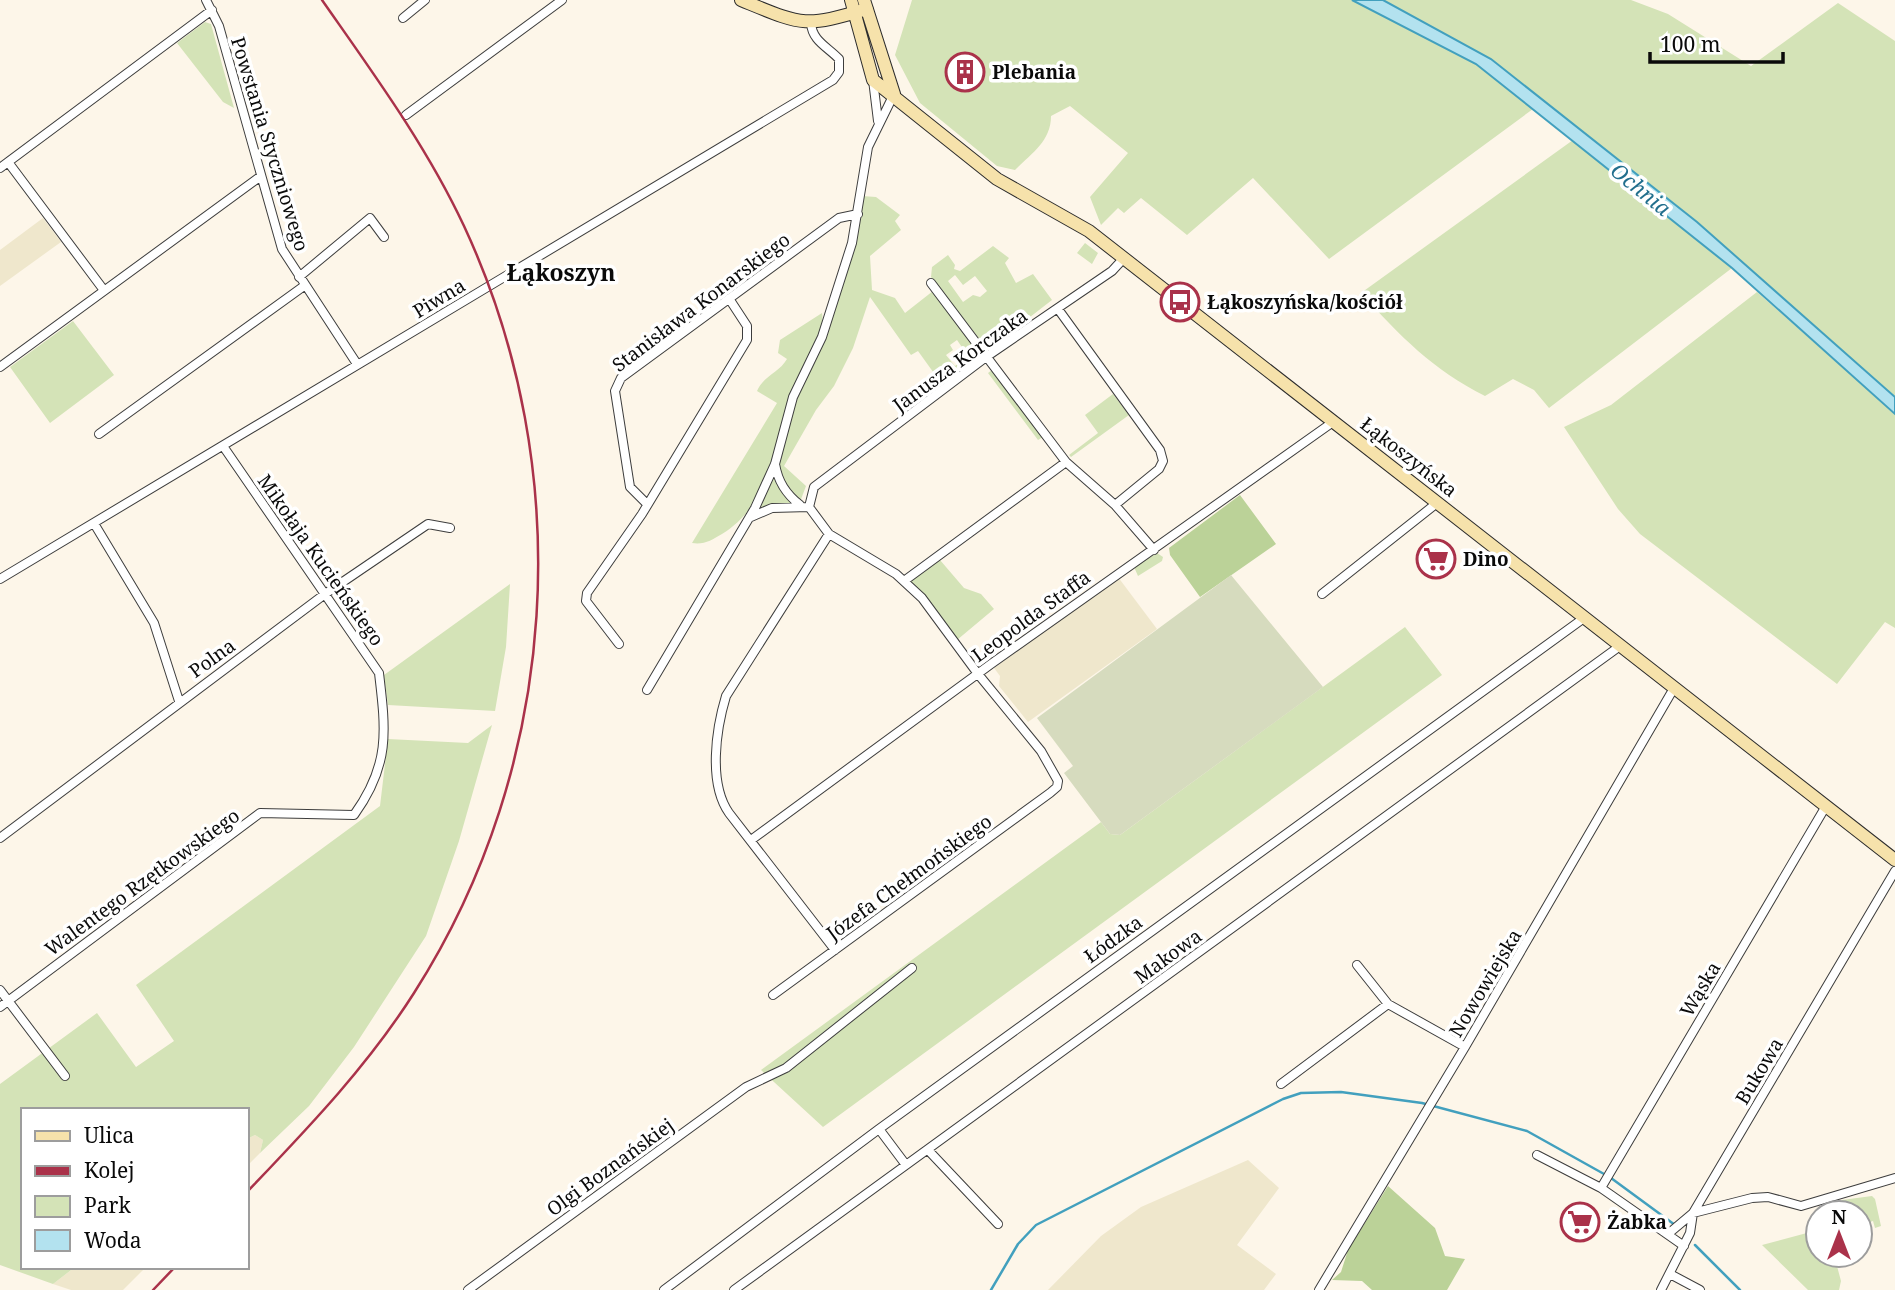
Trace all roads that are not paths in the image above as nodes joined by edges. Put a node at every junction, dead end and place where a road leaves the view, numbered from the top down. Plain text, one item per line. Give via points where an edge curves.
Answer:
1 (206, 0) edge
2 (425, 0) edge
3 (562, 0) edge
4 (741, 0) edge
5 (859, 5) edge
6 (212, 10) junction
7 (403, 18) dead end
8 (811, 23) junction
9 (873, 80) junction
10 (894, 94) junction
11 (877, 107) junction
12 (406, 115) dead end
13 (878, 121) junction
14 (8, 162) junction
15 (0, 168) edge
16 (261, 176) junction
17 (858, 214) junction
18 (384, 237) dead end
19 (1124, 258) junction
20 (299, 277) junction
21 (931, 283) dead end
22 (304, 286) junction
23 (103, 289) junction
24 (730, 300) junction
25 (1058, 309) junction
26 (986, 357) junction
27 (357, 364) junction
28 (0, 367) edge
29 (1332, 422) junction
30 (99, 434) dead end
31 (223, 446) junction
32 (1066, 462) junction
33 (775, 464) junction
34 (1437, 503) junction
35 (647, 504) junction
36 (1115, 505) junction
37 (805, 506) junction
38 (747, 519) junction
39 (95, 525) junction
40 (450, 528) dead end
41 (829, 534) junction
42 (1154, 550) junction
43 (0, 579) edge
44 (904, 580) junction
45 (325, 594) junction
46 (1322, 594) dead end
47 (1584, 618) junction
48 (619, 644) dead end
49 (1620, 646) junction
50 (978, 674) junction
51 (1674, 688) junction
52 (647, 690) dead end
53 (179, 701) junction
54 (1826, 806) junction
55 (355, 815) joint
56 (0, 838) edge
57 (751, 841) junction
58 (1895, 860) edge
59 (1895, 871) edge
60 (835, 950) junction
61 (1357, 965) dead end
62 (912, 968) dead end
63 (0, 990) edge
64 (773, 995) dead end
65 (8, 1001) junction
66 (1388, 1004) junction
67 (0, 1007) edge
68 (1465, 1047) junction
69 (65, 1076) dead end
70 (1281, 1084) dead end
71 (879, 1129) junction
72 (928, 1150) junction
73 (1537, 1155) dead end
74 (906, 1166) junction
75 (1895, 1178) edge
76 (1601, 1188) junction
77 (1693, 1213) junction
78 (998, 1224) dead end
79 (1668, 1234) junction
80 (1684, 1245) junction
81 (1670, 1274) junction
82 (468, 1290) edge
83 (664, 1290) edge
84 (734, 1290) edge
85 (1319, 1290) edge
86 (1661, 1290) edge
87 (1700, 1290) edge

1 - 6 street, Powstania Styczniowego
2 - 7 street
3 - 12 street
4 - 8 street via 787,19
5 - 8 street
5 - 9 street
5 - 10 street
6 - 14 street
6 - 16 street, Powstania Styczniowego
8 - 27 street, Piwna via 819,41 839,59 839,72 832,80
9 - 10 street, Łąkoszyńska
9 - 11 street
10 - 11 street via 884,97
10 - 13 street
10 - 19 street, Łąkoszyńska via 997,179 1089,231
11 - 13 street
13 - 17 street via 864,162
14 - 15 street
14 - 23 street
16 - 20 street, Powstania Styczniowego via 282,249
16 - 23 street
17 - 24 street, Stanisława Konarskiego via 839,218
17 - 33 street via 822,337 793,397
18 - 20 street via 370,218
19 - 25 street, Janusza Korczaka
19 - 29 street, Łąkoszyńska
20 - 22 street, Powstania Styczniowego
21 - 26 street
22 - 27 street, Powstania Styczniowego
22 - 30 street
23 - 28 street
24 - 35 street via 747,326 747,340
24 - 35 street, Stanisława Konarskiego via 621,378 615,391 630,487
25 - 26 street, Janusza Korczaka
25 - 36 street via 1160,450 1163,461 1159,469
26 - 32 street
26 - 37 street, Janusza Korczaka via 814,487
27 - 31 street, Piwna
29 - 34 street, Łąkoszyńska
29 - 42 street, Leopolda Staffa
31 - 39 street, Piwna
31 - 45 street, Mikołaja Kucieńskiego
32 - 36 street
32 - 44 street
33 - 37 street via 789,497
33 - 38 street
34 - 46 street
34 - 47 street, Łąkoszyńska
35 - 48 street via 587,593 586,601
36 - 42 street
37 - 38 street via 772,508
37 - 41 street
38 - 52 street
39 - 43 street, Piwna
39 - 53 street via 154,623
40 - 45 street, Polna via 428,524
41 - 44 street
41 - 57 street via 726,696 719,718 719,795
42 - 50 street, Leopolda Staffa
44 - 50 street
45 - 53 street, Polna
45 - 55 street, Mikołaja Kucieńskiego via 379,673 384,757
47 - 49 street, Łąkoszyńska
47 - 71 street, Łódzka
49 - 51 street, Łąkoszyńska
49 - 72 street, Makowa
50 - 57 street, Leopolda Staffa
50 - 60 street, Józefa Chełmońskiego via 1041,751 1058,781 1057,788
51 - 54 street, Łąkoszyńska
51 - 68 street, Nowowiejska
53 - 56 street, Polna
54 - 58 street, Łąkoszyńska
54 - 76 street, Wąska
55 - 65 street, Walentego Rzętkowskiego via 260,813
57 - 60 street
59 - 77 street, Bukowa
60 - 64 street, Józefa Chełmońskiego
61 - 66 street
62 - 82 street, Olgi Boznańskiej via 775,1075 747,1087
63 - 65 street
65 - 67 street, Walentego Rzętkowskiego
65 - 69 street
66 - 68 street
66 - 70 street
68 - 85 street, Nowowiejska
71 - 74 street
71 - 83 street, Łódzka
72 - 74 street, Makowa
72 - 78 street
73 - 76 street
74 - 84 street, Makowa
75 - 77 street via 1801,1206 1768,1197 1752,1198
76 - 79 street
77 - 79 street
77 - 80 street, Bukowa
79 - 80 street
80 - 81 street, Bukowa
81 - 86 street, Bukowa
81 - 87 street

